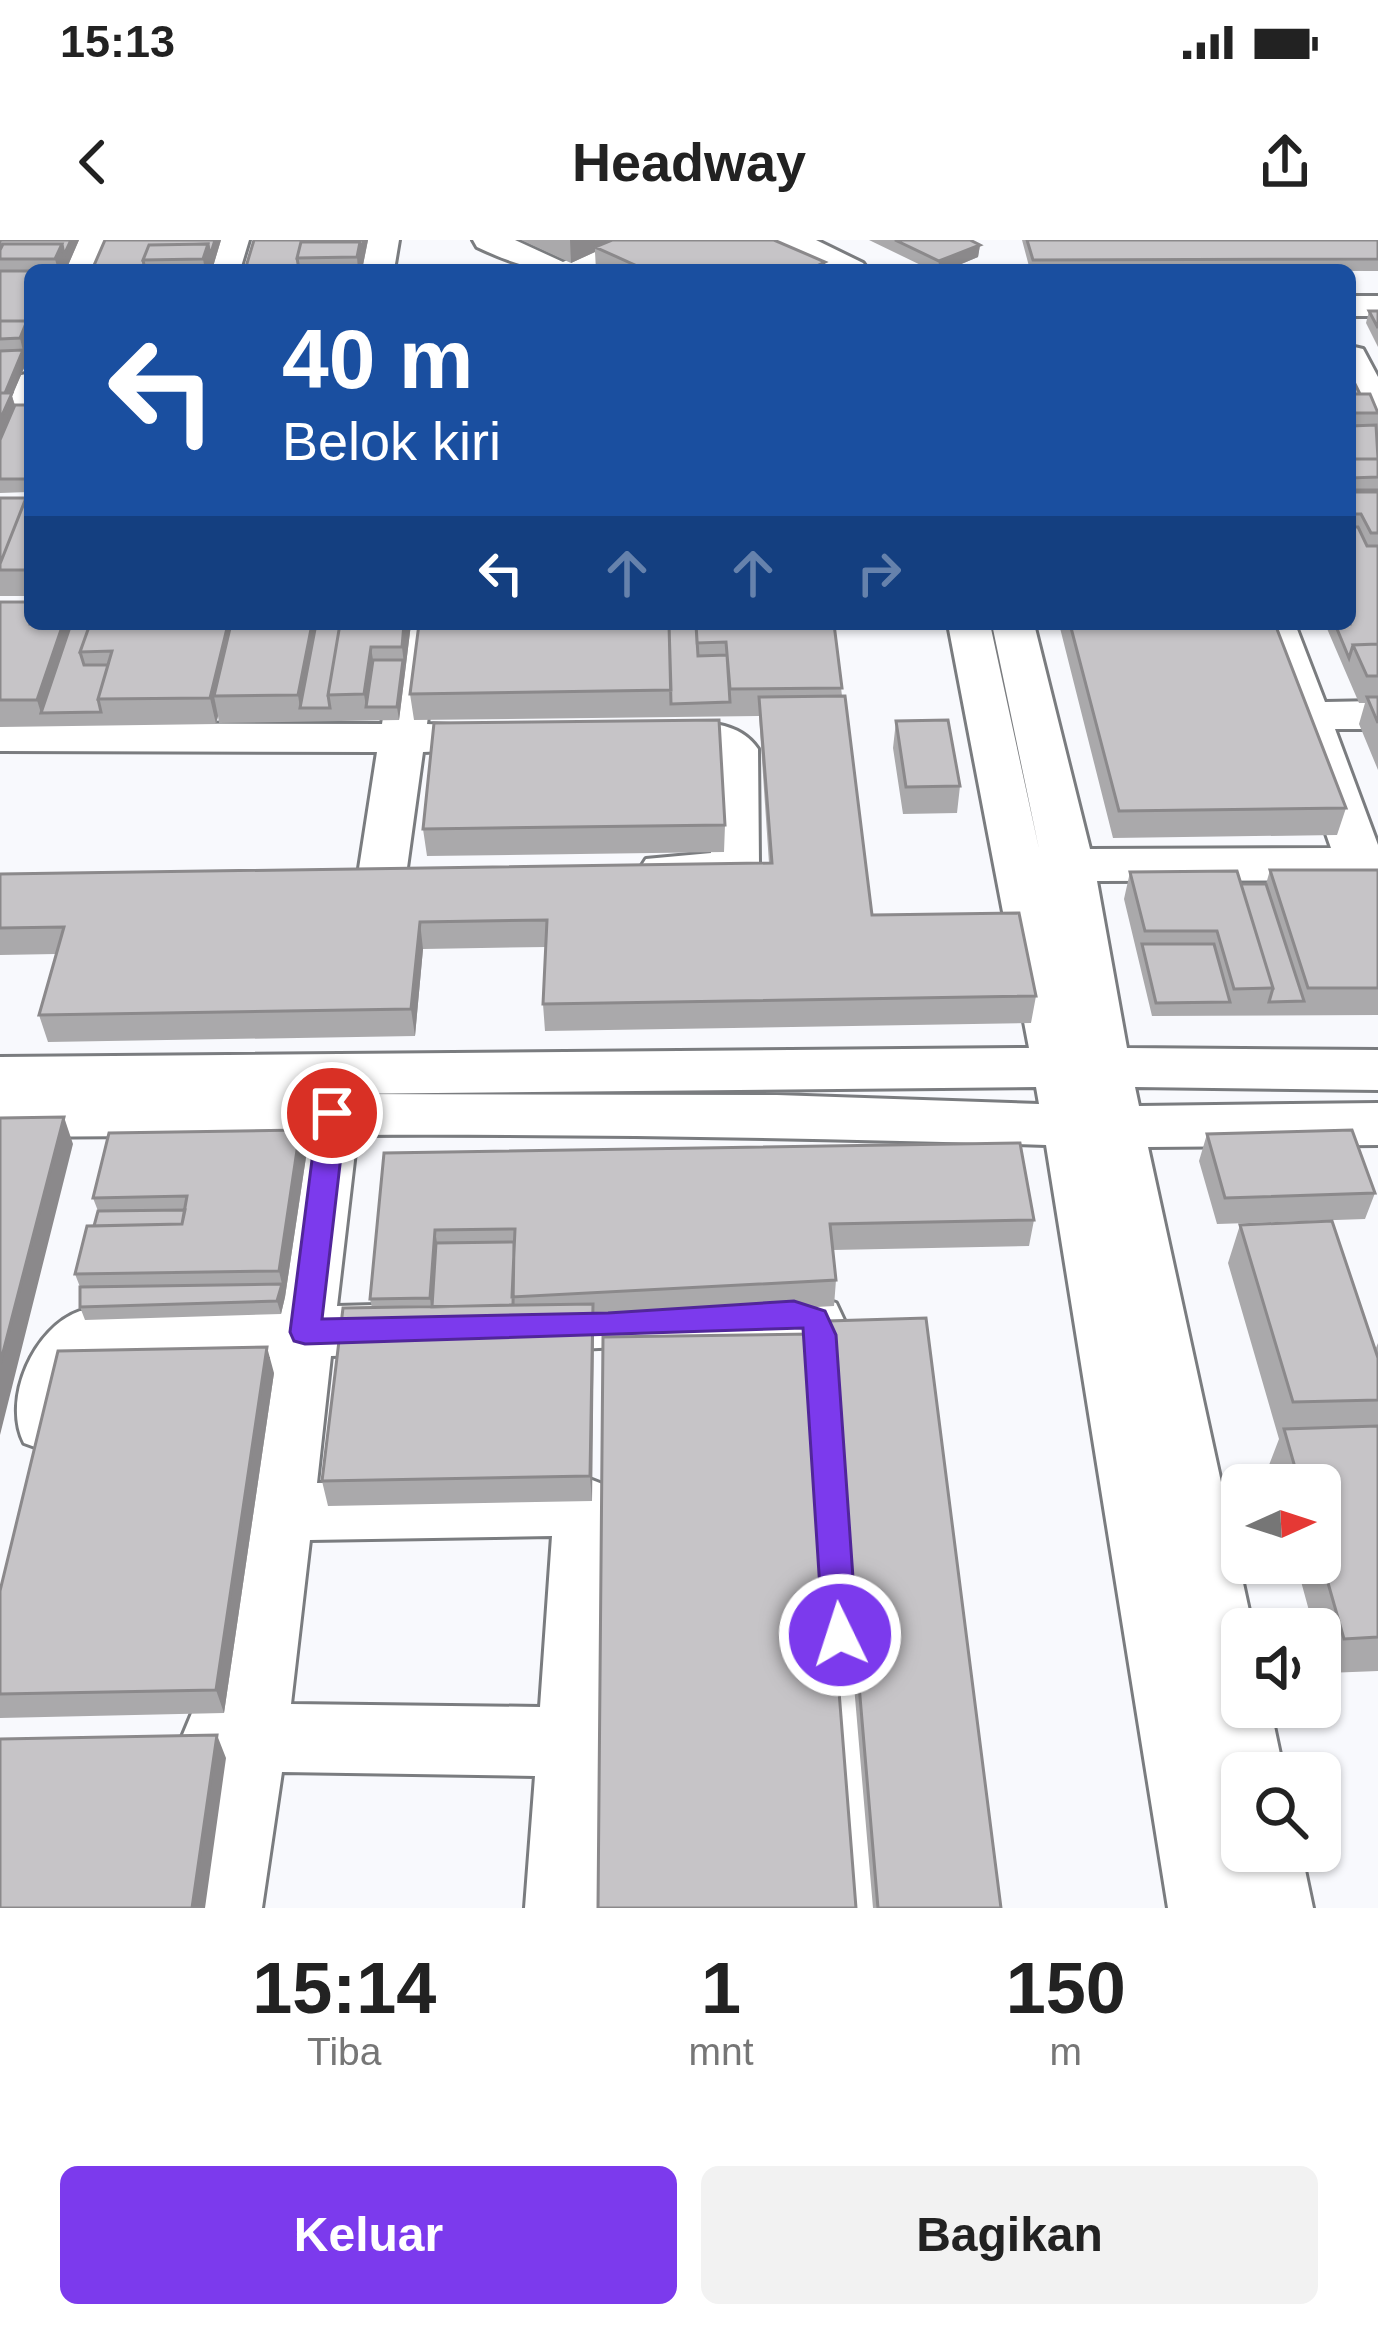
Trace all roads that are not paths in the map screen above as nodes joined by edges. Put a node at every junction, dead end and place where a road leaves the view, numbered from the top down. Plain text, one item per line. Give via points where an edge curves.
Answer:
1 (489, 240) edge
2 (640, 240) edge
3 (790, 240) edge
4 (541, 264) edge
5 (586, 264) edge
6 (839, 264) edge
7 (418, 630) edge
8 (970, 630) edge
9 (1014, 630) edge
10 (1276, 630) edge
11 (1378, 715) edge
12 (1308, 716) junction
13 (0, 737) edge
14 (404, 738) junction
15 (1370, 864) edge
16 (1070, 865) junction
17 (1018, 866) junction
18 (608, 872) edge
19 (381, 875) edge
20 (1378, 1070) edge
21 (0, 1077) edge
22 (1088, 1097) junction
23 (332, 1113) junction
24 (0, 1116) edge
25 (1378, 1124) edge
26 (305, 1332) junction
27 (35, 1469) edge
28 (831, 1499) junction
29 (764, 1501) edge
30 (652, 1504) edge
31 (585, 1505) junction
32 (278, 1512) junction
33 (252, 1736) junction
34 (160, 1738) edge
35 (574, 1742) junction
36 (1243, 1752) edge
37 (1268, 1872) edge
38 (224, 1908) edge
39 (563, 1908) edge
40 (858, 1908) edge
41 (1206, 1908) edge
42 (1275, 1908) edge

1 - 4 street
2 - 5 street
3 - 6 street
7 - 14 street
8 - 17 street
9 - 16 street
10 - 12 street
11 - 12 street
12 - 15 street
13 - 14 street
14 - 18 street via 729,741 735,863
14 - 19 street
15 - 16 street
16 - 17 street
16 - 22 street
17 - 22 street
20 - 22 street
21 - 22 street
22 - 23 street via 778,1116
22 - 25 street
22 - 36 street
22 - 41 street
23 - 24 street
23 - 26 street
26 - 27 street via 74,1339 61,1355
26 - 28 street via 802,1314 821,1335
26 - 32 street
28 - 29 street
28 - 40 street
30 - 31 street
31 - 32 street
31 - 35 street
32 - 33 street
33 - 34 street
33 - 35 street
33 - 38 street
35 - 39 street
37 - 42 street

